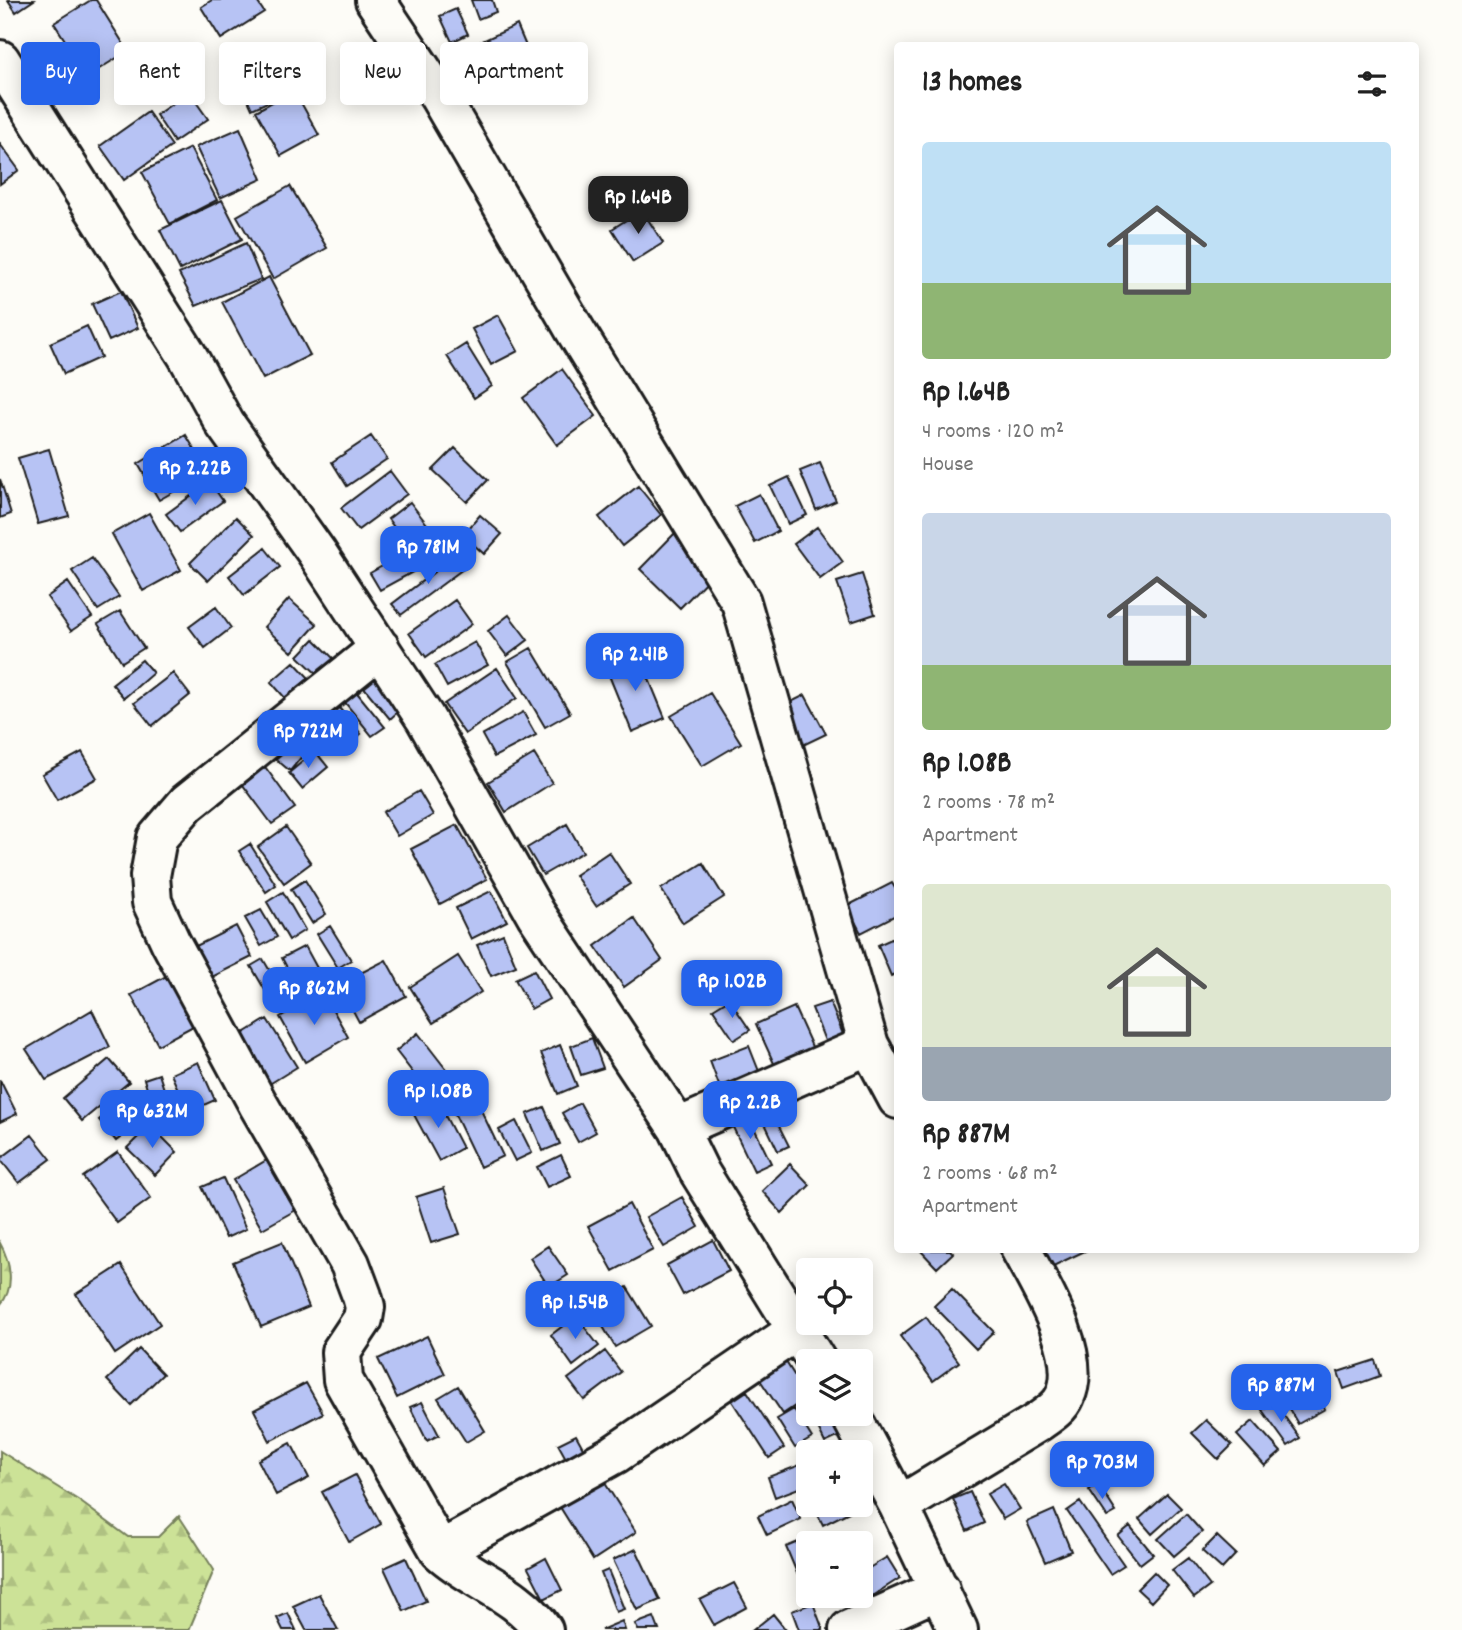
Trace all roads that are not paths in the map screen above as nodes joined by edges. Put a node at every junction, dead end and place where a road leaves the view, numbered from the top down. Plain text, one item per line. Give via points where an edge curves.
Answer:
1 (375, 0) edge
2 (0, 60) edge
3 (380, 648) junction
4 (869, 1045) junction
5 (894, 1092) edge
6 (678, 1128) junction
7 (1022, 1253) edge
8 (806, 1346) edge
9 (856, 1426) edge
10 (899, 1506) junction
11 (440, 1551) junction
12 (940, 1589) junction
13 (543, 1630) edge
14 (849, 1630) edge
15 (958, 1630) edge

1 - 4 street via 439,96 741,602
2 - 3 street via 180,343 225,424
3 - 6 street via 536,914
3 - 11 street via 187,803 157,838 150,876 152,902 171,943 350,1264 365,1307 363,1319 341,1352 343,1380
4 - 5 street
4 - 6 street
6 - 8 street via 700,1173
7 - 10 street via 1065,1341 1070,1364 1066,1395 1038,1422
8 - 11 street
9 - 10 street
10 - 12 street
11 - 13 street via 519,1603
12 - 14 street
12 - 15 street

